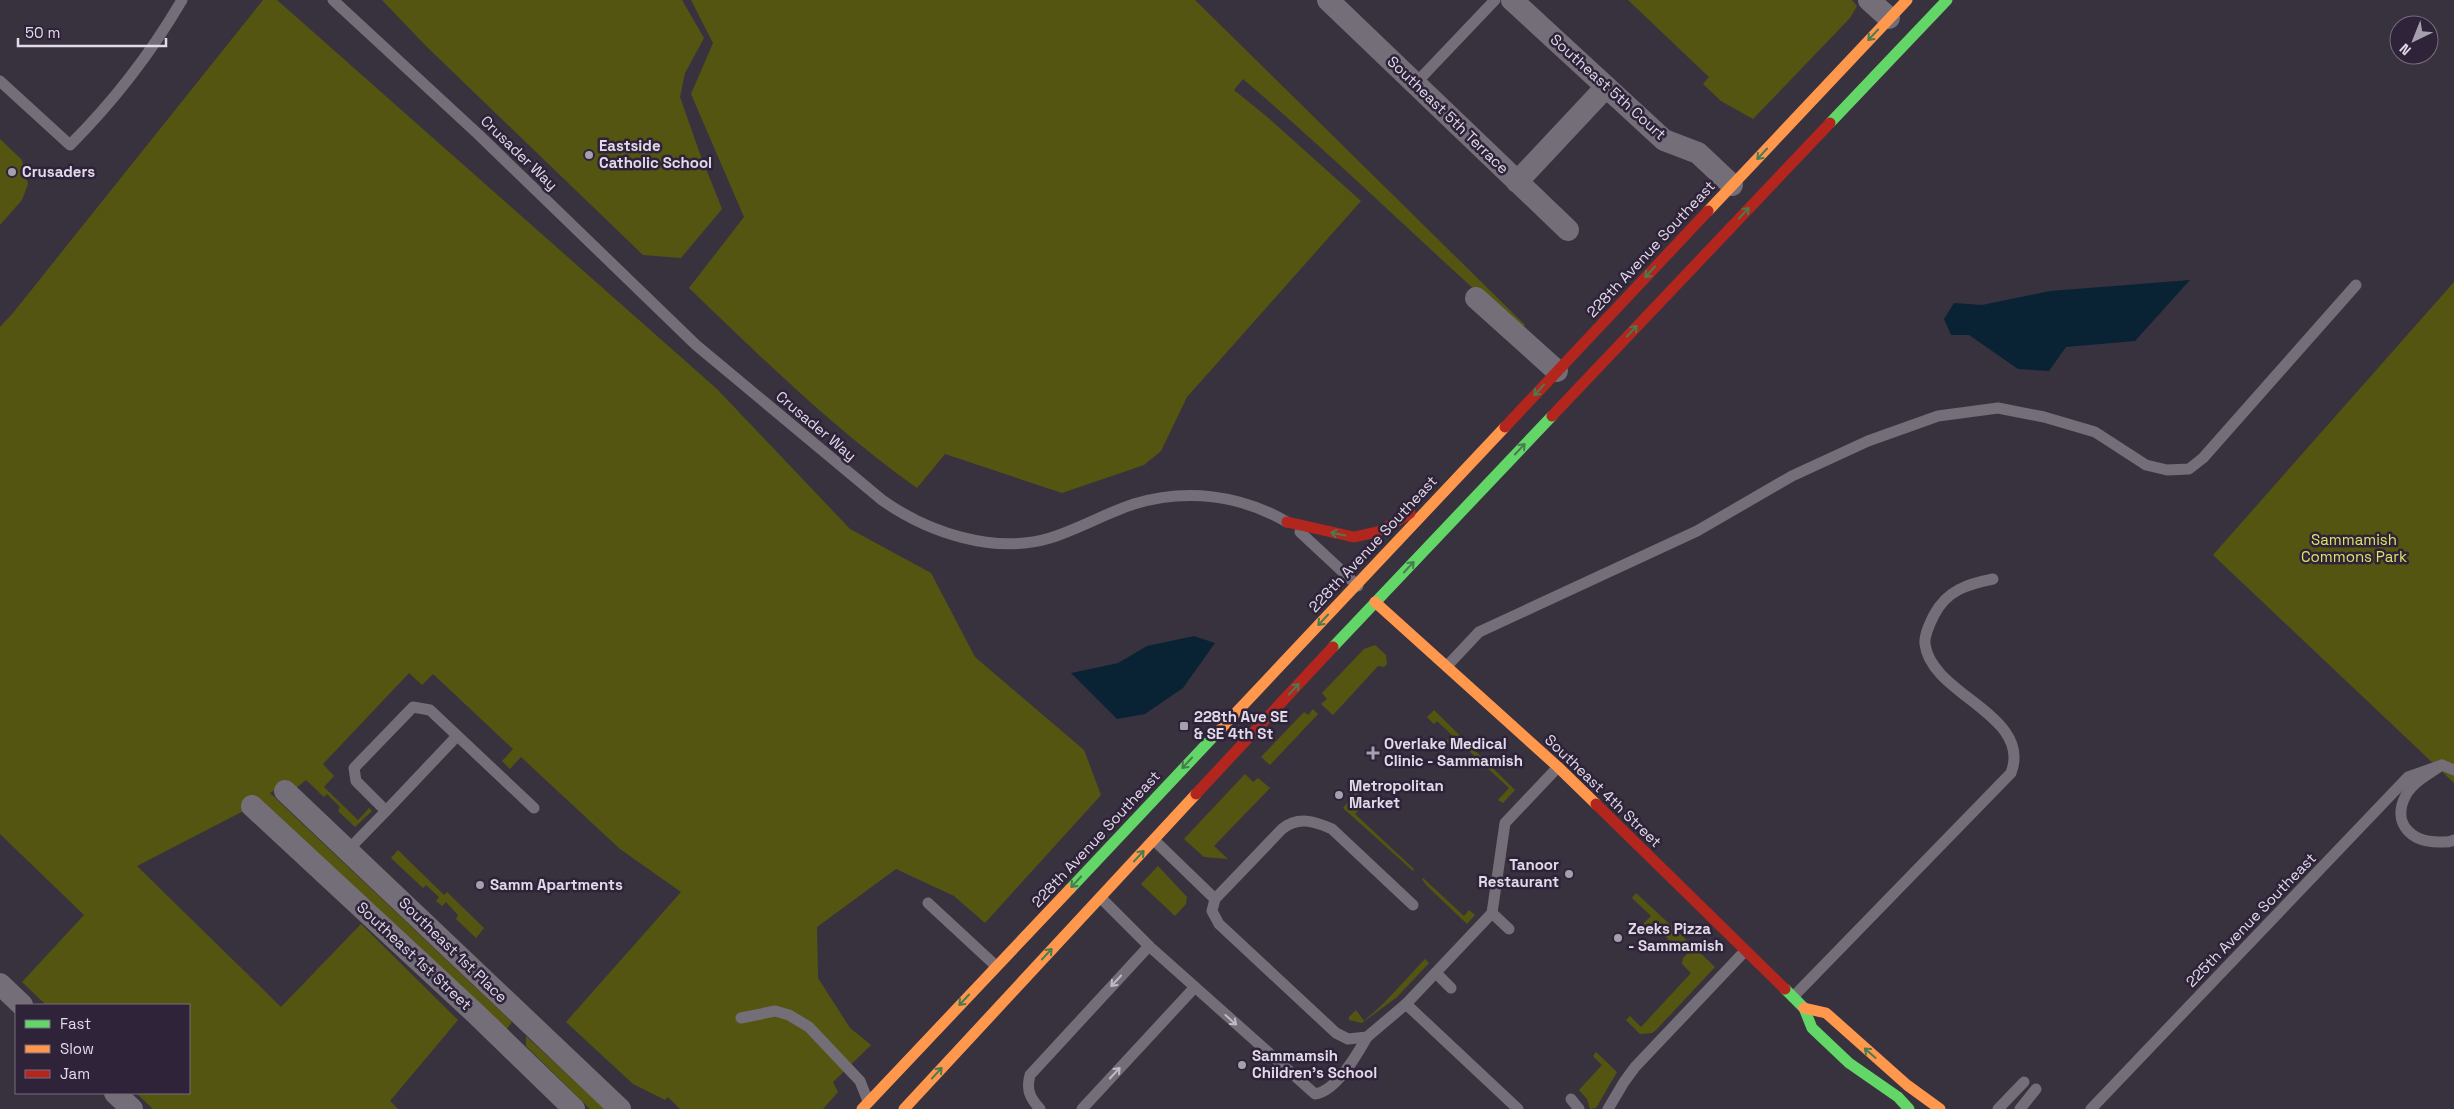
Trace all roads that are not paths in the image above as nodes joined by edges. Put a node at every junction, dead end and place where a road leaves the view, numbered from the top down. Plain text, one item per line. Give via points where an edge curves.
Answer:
1 (182, 0) edge
2 (333, 0) edge
3 (1328, 0) edge
4 (1495, 0) edge
5 (1512, 0) edge
6 (1869, 0) edge
7 (1907, 0) edge
8 (1947, 0) edge
9 (1889, 18) junction
10 (0, 81) edge
11 (1415, 84) junction
12 (1606, 87) junction
13 (1517, 182) junction
14 (1732, 185) junction
15 (1568, 230) dead end
16 (2356, 284) dead end
17 (1476, 298) dead end
18 (1557, 371) junction
19 (1468, 465) junction
20 (1287, 522) junction
21 (1993, 579) dead end
22 (1356, 584) junction
23 (1375, 602) junction
24 (1447, 666) junction
25 (457, 736) junction
26 (2442, 765) junction
27 (1558, 767) junction
28 (2454, 770) edge
29 (285, 791) dead end
30 (252, 806) dead end
31 (534, 808) dead end
32 (386, 811) junction
33 (1154, 840) junction
34 (2454, 840) edge
35 (348, 850) junction
36 (1100, 898) junction
37 (1215, 899) junction
38 (928, 903) dead end
39 (1413, 905) dead end
40 (1492, 913) junction
41 (1508, 928) dead end
42 (1149, 946) junction
43 (1745, 951) junction
44 (996, 966) junction
45 (1436, 973) junction
46 (0, 984) edge
47 (1195, 987) junction
48 (1451, 988) dead end
49 (1793, 997) junction
50 (21, 1004) edge
51 (1406, 1004) junction
52 (1804, 1008) junction
53 (741, 1018) dead end
54 (1366, 1036) junction
55 (2024, 1082) dead end
56 (2036, 1089) dead end
57 (116, 1094) edge
58 (1571, 1099) dead end
59 (868, 1107) edge
60 (132, 1109) edge
61 (574, 1109) edge
62 (620, 1109) edge
63 (904, 1109) edge
64 (1040, 1109) edge
65 (1082, 1109) edge
66 (1518, 1109) edge
67 (1579, 1109) edge
68 (1608, 1109) edge
69 (1909, 1109) edge
70 (1940, 1109) edge
71 (1998, 1109) edge
72 (2020, 1109) edge
73 (2091, 1109) edge

1 - 10 lane via 146,56 99,116 70,145
2 - 20 lane, Crusader Way via 479,135 696,345 900,514 959,536 993,543 1049,538 1134,504 1175,496 1222,498 1264,509
3 - 11 street, Southeast 5th Terrace
4 - 11 lane
5 - 12 street, Southeast 5th Court
6 - 9 street
7 - 9 main road, 228th Avenue Southeast
23 -> 8 main road
9 -> 14 main road, 228th Avenue Southeast
11 - 13 street, Southeast 5th Terrace
12 - 13 street
12 - 14 street, Southeast 5th Court via 1664,140 1698,154
13 - 15 street, Southeast 5th Terrace
14 -> 18 main road, 228th Avenue Southeast
16 - 24 lane via 2203,458 2189,469 2167,470 2146,465 2095,432 2044,417 1998,408 1938,416 1868,441 1792,476 1697,531 1479,632
17 - 18 street
18 -> 19 main road, 228th Avenue Southeast
19 -> 20 main road via 1415,510 1381,531 1354,537
19 - 22 main road, 228th Avenue Southeast
20 - 22 lane, Crusader Way
21 - 49 lane via 1968,584 1952,592 1929,624 1925,643 1940,672 2004,730 2014,752 2015,761 2010,773
22 - 23 lane, Crusader Way
22 -> 44 main road, 228th Avenue Southeast
23 - 24 main road, Southeast 4th Street
33 -> 23 main road
24 - 27 main road, Southeast 4th Street
25 - 31 lane
25 - 32 lane
25 - 32 lane via 430,710 413,707 354,768 356,781
26 - 28 lane
26 - 34 lane via 2406,794 2401,811 2402,822 2410,835 2427,842
26 - 73 lane, 225th Avenue Southeast via 2408,777
27 - 40 lane via 1505,823
27 - 43 main road, Southeast 4th Street
29 - 35 street, Southeast 1st Place
30 - 61 street, Southeast 1st Street
32 - 35 lane
36 -> 33 main road
33 - 37 lane
35 - 62 street, Southeast 1st Place
36 - 42 lane
63 -> 36 main road
37 - 39 lane via 1282,829 1290,822 1300,820 1332,830
37 - 54 lane via 1214,918 1324,1022 1342,1038 1355,1040
38 - 44 lane
40 - 41 lane
40 - 45 lane
42 - 47 lane
42 -> 64 lane via 1030,1075 1027,1086 1031,1100
43 - 49 main road, Southeast 4th Street
43 - 68 lane via 1636,1067
44 -> 59 main road, 228th Avenue Southeast
45 - 48 lane
45 - 51 lane
46 - 50 street
47 -> 54 lane via 1315,1094 1326,1091 1354,1062
65 -> 47 lane
49 - 52 main road, Southeast 4th Street
51 - 54 lane
51 - 66 lane
52 - 69 main road, Southeast 4th Street via 1812,1028 1849,1063 1898,1097
70 -> 52 main road, Southeast 4th Street via 1907,1085 1826,1013
53 - 59 lane via 775,1011 809,1028 860,1081
55 - 71 lane
56 - 72 lane
57 - 60 street
58 - 67 lane

